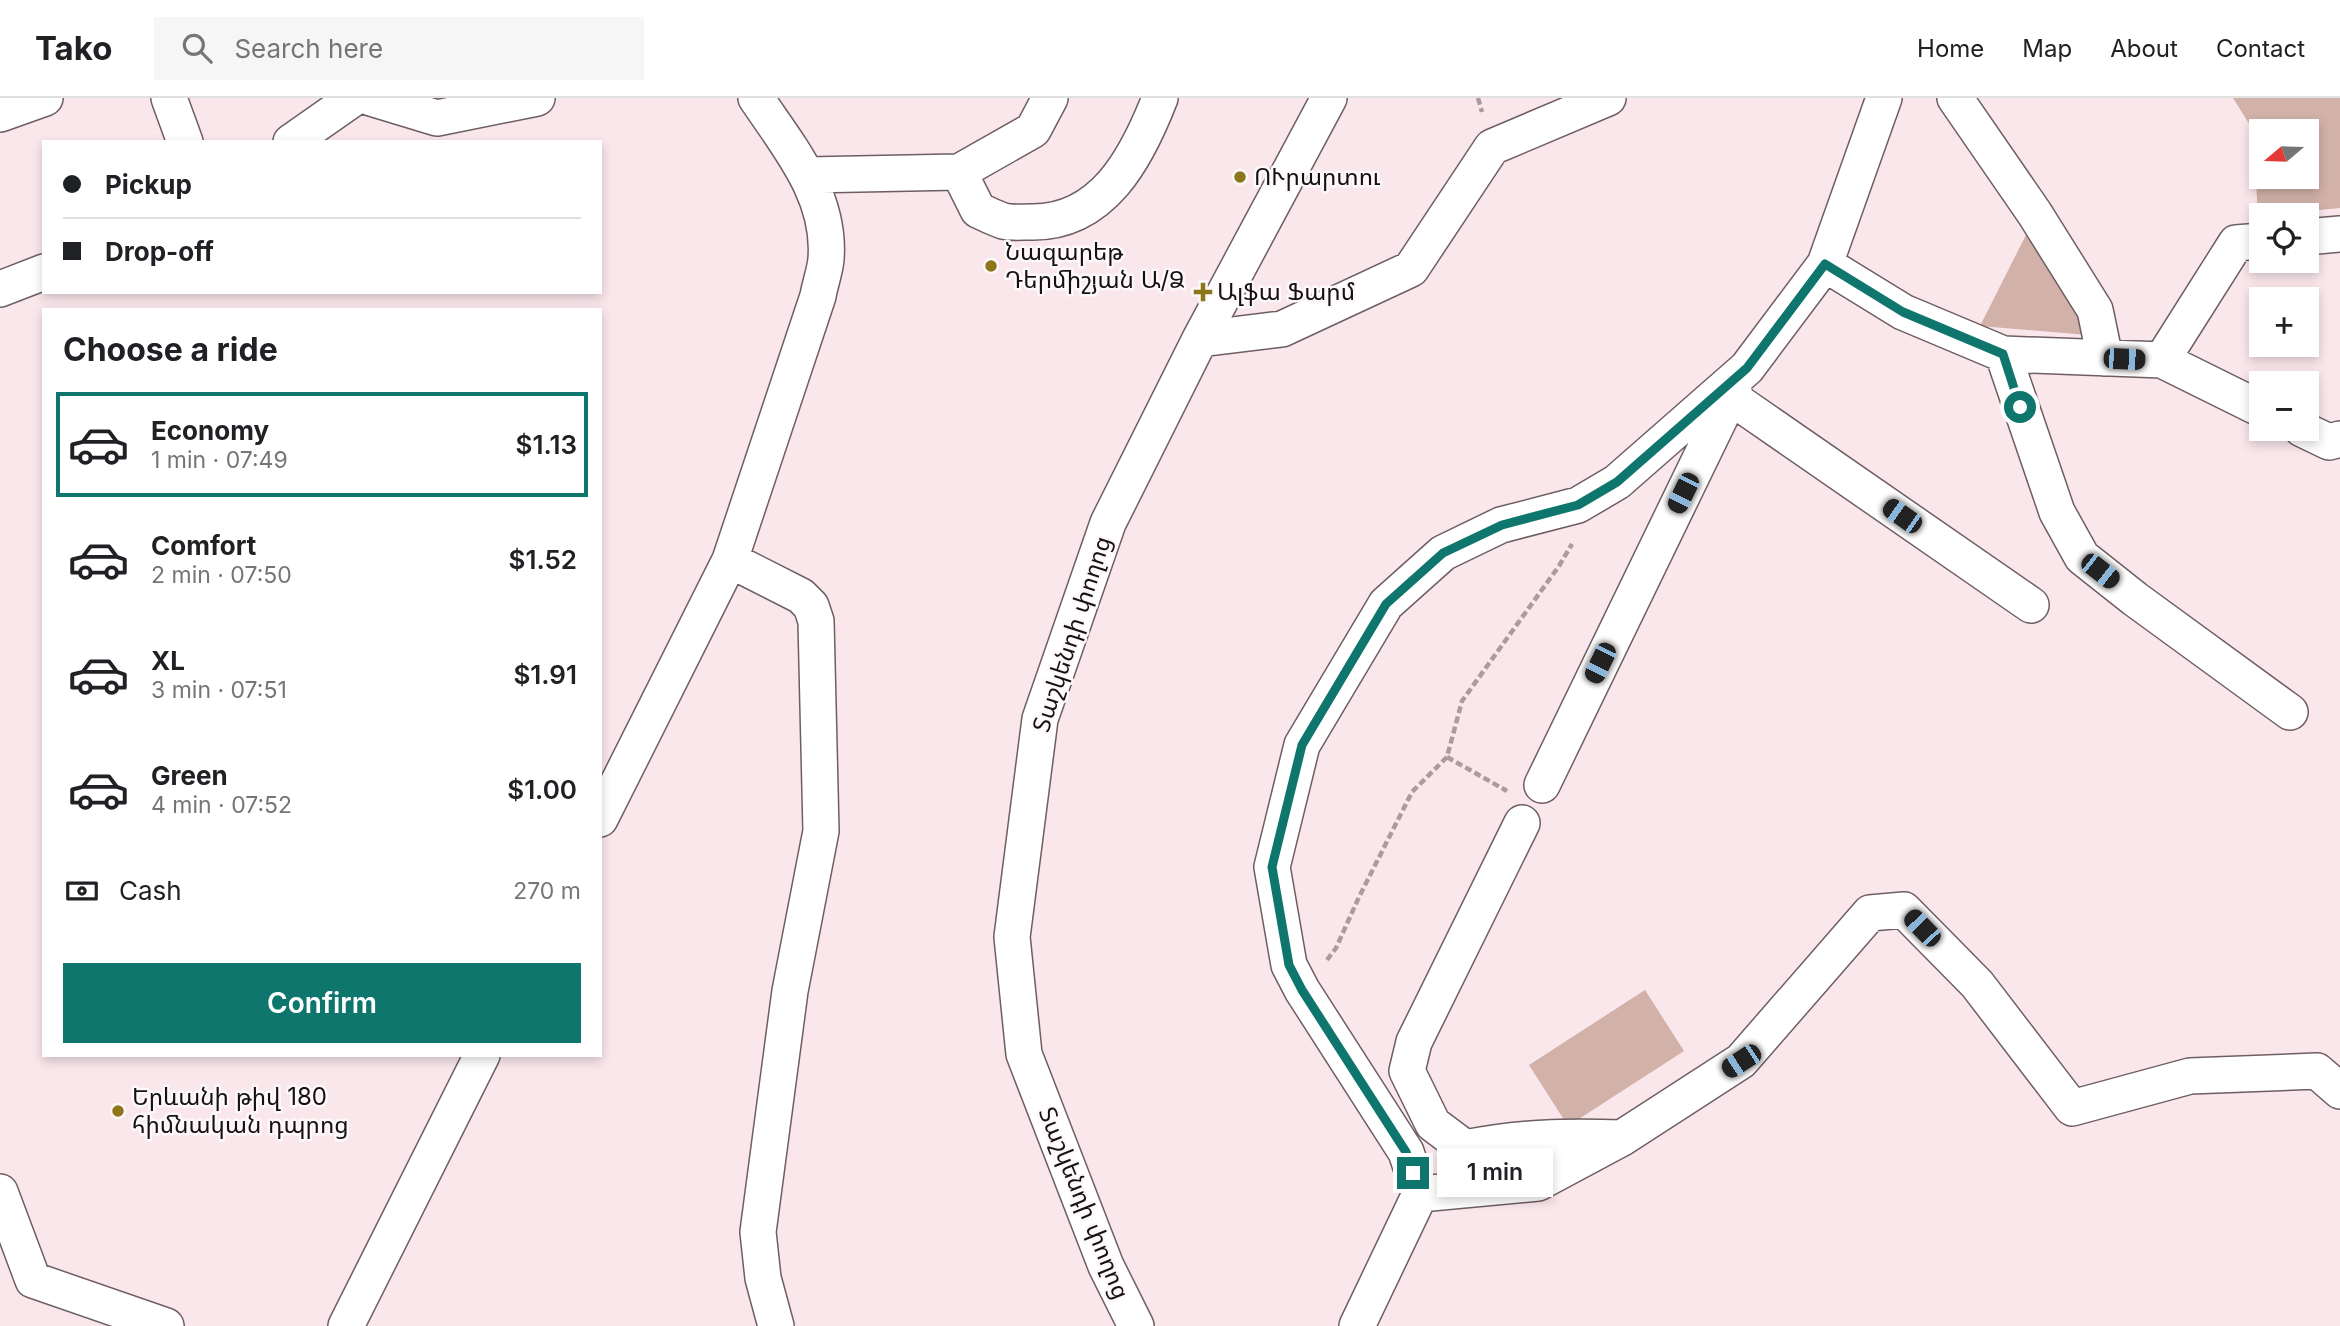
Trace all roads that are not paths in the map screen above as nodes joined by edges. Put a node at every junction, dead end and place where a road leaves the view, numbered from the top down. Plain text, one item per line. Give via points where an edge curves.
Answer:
1 (45, 98) edge
2 (169, 98) edge
3 (354, 98) edge
4 (371, 98) edge
5 (537, 98) edge
6 (756, 98) edge
7 (1049, 98) edge
8 (1160, 98) edge
9 (1329, 98) edge
10 (1608, 98) edge
11 (1884, 98) edge
12 (1955, 98) edge
13 (0, 114) edge
14 (184, 140) edge
15 (294, 140) edge
16 (959, 172) junction
17 (808, 175) junction
18 (2340, 234) edge
19 (2319, 236) edge
20 (2249, 242) edge
21 (1825, 264) junction
22 (42, 273) edge
23 (0, 289) edge
24 (1200, 339) junction
25 (2003, 354) junction
26 (2105, 358) junction
27 (2162, 360) junction
28 (1738, 382) junction
29 (2249, 403) edge
30 (2319, 437) edge
31 (2340, 439) edge
32 (730, 560) junction
33 (2031, 605) dead end
34 (2290, 712) dead end
35 (602, 815) edge
36 (481, 1057) edge
37 (2340, 1091) edge
38 (1622, 1138) junction
39 (0, 1192) edge
40 (1420, 1194) junction
41 (166, 1326) edge
42 (346, 1326) edge
43 (776, 1326) edge
44 (1136, 1326) edge
45 (1357, 1326) edge

1 - 13 street
2 - 14 street
3 - 15 street
4 - 5 street via 436,118
6 - 17 street
7 - 16 street via 1033,130
8 - 16 street via 1128,166 1108,191 1081,211 1045,223 1005,221 978,211
9 - 24 street, Տաշկենդի փողոց
10 - 24 street via 1492,147 1411,269 1282,329
11 - 21 street
12 - 26 street via 2095,310
16 - 17 street
17 - 32 street via 823,216 826,258
18 - 19 street
20 - 27 street via 2236,243
21 - 25 street via 1903,312
21 - 28 street
22 - 23 street
24 - 44 street, Տաշկենդի փողոց via 1108,523 1040,719 1012,937 1024,1054 1106,1266
25 - 26 street
25 - 34 street via 2057,512 2082,557
26 - 27 street
27 - 29 street
28 - 33 street
28 - 38 street via 1525,800 1414,1042 1407,1071 1433,1124 1465,1148 1560,1135
28 - 40 street via 1617,482 1578,505 1502,525 1443,553 1386,604 1302,745 1272,867 1289,965 1406,1152
30 - 31 street via 2329,442
32 - 35 street
32 - 43 street via 801,596 816,621 821,831 790,991 758,1232 763,1278
36 - 42 street
37 - 38 street via 2317,1071 2190,1076 2072,1108 1977,984 1904,910 1870,913 1741,1061
38 - 40 street via 1538,1183
39 - 41 street via 33,1280
40 - 45 street

